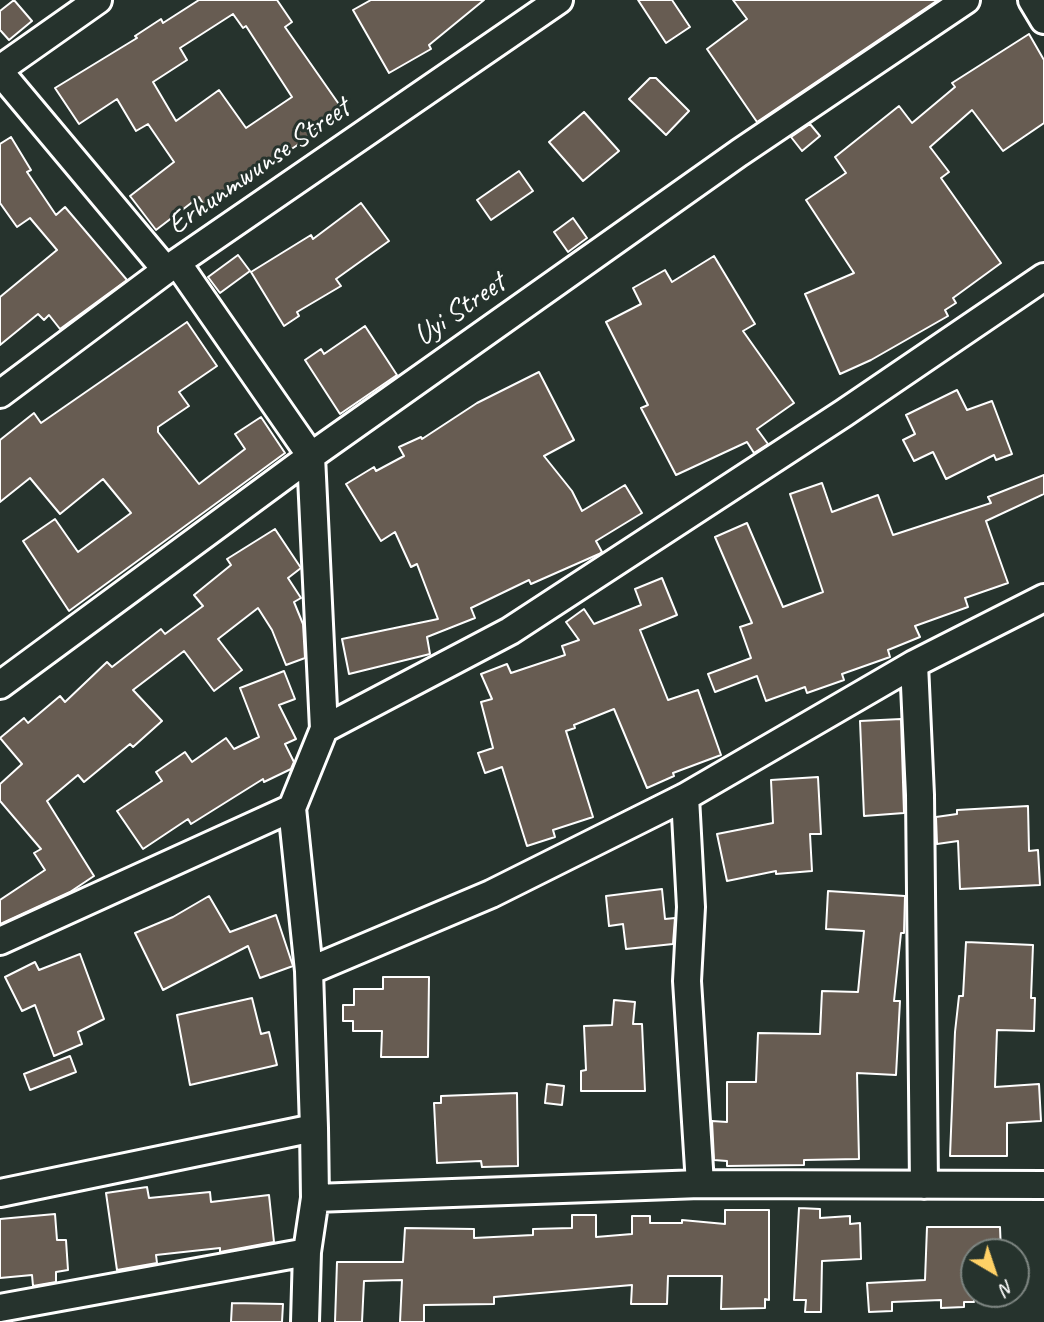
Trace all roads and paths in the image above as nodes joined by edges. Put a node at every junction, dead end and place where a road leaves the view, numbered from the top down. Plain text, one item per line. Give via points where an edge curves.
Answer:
1 (98, 0) edge
2 (559, 0) edge
3 (966, 0) edge
4 (1032, 0) edge
5 (1044, 20) edge
6 (0, 71) edge
7 (172, 267) junction
8 (1044, 277) edge
9 (0, 394) edge
10 (311, 456) junction
11 (1044, 598) edge
12 (914, 664) junction
13 (0, 685) edge
14 (324, 729) junction
15 (685, 797) junction
16 (292, 808) junction
17 (0, 941) edge
18 (309, 971) junction
19 (314, 1128) junction
20 (700, 1184) junction
21 (924, 1185) junction
22 (1044, 1185) edge
23 (0, 1193) edge
24 (314, 1198) junction
25 (307, 1252) junction
26 (0, 1308) edge
27 (305, 1322) edge

1 - 6 street
2 - 7 street, Erhunmwunse Street
3 - 10 street, Uyi Street via 739,153
4 - 5 street
6 - 7 street
7 - 9 street, Erhunmwunse Street
7 - 10 street
8 - 14 street via 510,631
10 - 13 street, Uyi Street
10 - 14 street
11 - 12 street
12 - 15 street
12 - 21 street
14 - 16 street
15 - 18 street via 491,894
15 - 20 street via 691,906 687,981
16 - 17 street
16 - 18 street
18 - 19 street
19 - 23 street
19 - 24 street
20 - 21 street
20 - 24 street
21 - 22 street
24 - 25 street
25 - 26 street
25 - 27 street

